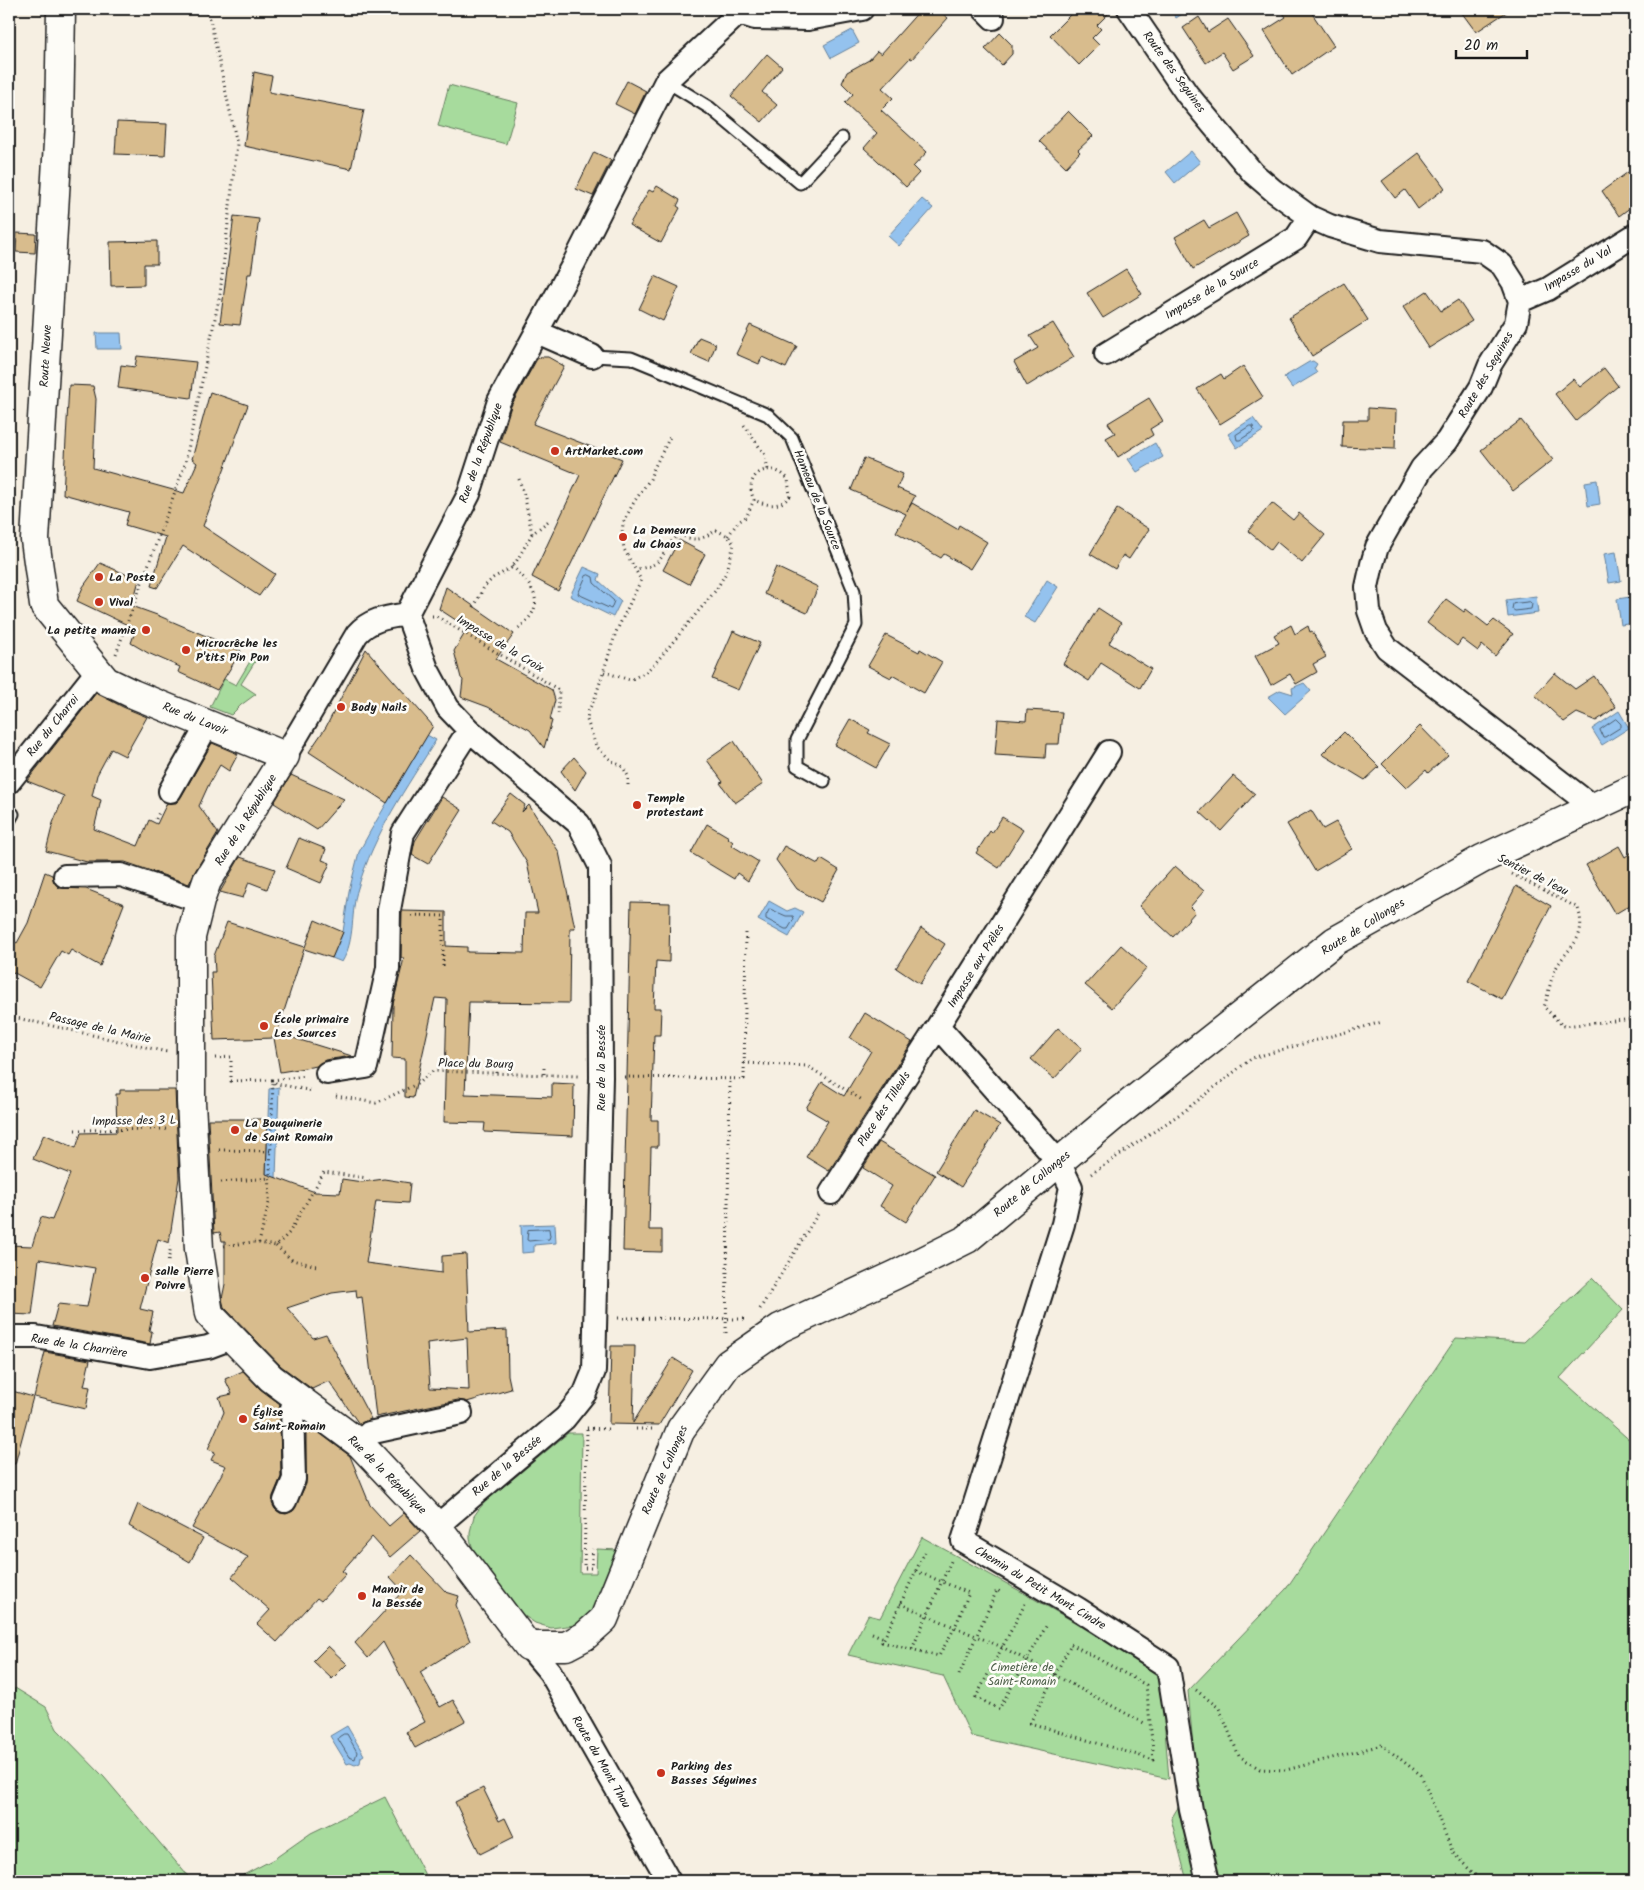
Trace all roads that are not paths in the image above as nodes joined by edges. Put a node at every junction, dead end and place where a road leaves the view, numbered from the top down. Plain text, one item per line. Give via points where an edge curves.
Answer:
1 (60, 9) edge
2 (862, 9) edge
3 (1129, 9) edge
4 (741, 11) edge
5 (666, 81) junction
6 (842, 138) dead end
7 (1310, 216) junction
8 (1635, 235) edge
9 (1520, 301) junction
10 (537, 332) junction
11 (1106, 354) dead end
12 (592, 356) joint
13 (407, 614) junction
14 (102, 676) junction
15 (208, 724) junction
16 (469, 730) junction
17 (1109, 752) dead end
18 (285, 756) junction
19 (9, 782) edge
20 (824, 782) dead end
21 (1635, 788) edge
22 (170, 791) dead end
23 (1593, 807) junction
24 (9, 812) edge
25 (9, 821) edge
26 (65, 876) dead end
27 (200, 901) junction
28 (938, 1026) junction
29 (327, 1073) road end
30 (1059, 1162) junction
31 (831, 1193) road end
32 (9, 1337) edge
33 (232, 1338) junction
34 (297, 1397) junction
35 (461, 1413) dead end
36 (360, 1444) junction
37 (285, 1501) dead end
38 (437, 1526) junction
39 (528, 1646) junction
40 (669, 1881) edge
41 (1208, 1881) edge

1 - 14 main road, Route Neuve via 59,125 35,540 44,605
2 - 4 street via 808,19 755,18
3 - 7 street, Route des Seguines via 1187,94 1253,173 1274,192
4 - 5 street, Rue de la République
5 - 6 lane via 710,108 800,183
5 - 10 street, Rue de la République
7 - 9 street, Route des Seguines via 1330,226 1380,241 1482,251 1502,265
7 - 11 street, Impasse de la Source via 1296,238
8 - 9 street, Impasse du Val via 1548,289
9 - 23 street, Route des Seguines via 1516,323 1490,364 1481,387 1447,441 1422,468 1377,546 1368,587 1369,611 1387,648
10 - 12 street, Hameau de la Source
10 - 13 street, Rue de la République via 499,401 469,494
12 - 20 lane, Hameau de la Source via 631,358 653,366 768,416 792,438 854,591 856,625 798,740 797,766
13 - 16 street, Rue de la Bessée via 427,669 448,708
13 - 18 street, Rue de la République via 382,617 362,628
14 - 15 main road, Rue du Lavoir
14 - 19 street, Rue du Charroi
15 - 18 main road, Rue du Lavoir
15 - 22 street
16 - 29 street via 402,833 389,910 388,968 366,1067
16 - 38 street, Rue de la Bessée via 579,824 600,866 601,1077 594,1371 585,1393 565,1418
17 - 28 street, Impasse aux Prêles
18 - 27 main road, Rue de la République via 207,881
21 - 23 main road, Route de Collonges
23 - 30 main road, Route de Collonges via 1482,859 1335,941
24 - 25 lane via 13,814
26 - 27 street via 121,876
27 - 33 main road, Rue de la République via 191,937 193,1139 199,1249 209,1314
28 - 30 street
28 - 31 street, Place des Tilleuls
30 - 39 main road, Route de Collonges via 967,1239 780,1328 728,1364 681,1429 604,1619 585,1636 566,1646
30 - 41 street, Chemin du Petit Mont Cindre via 1071,1188 1063,1224 963,1541 1078,1609 1168,1668 1191,1810
32 - 33 street, Rue de la Charrière via 36,1337 150,1357
33 - 34 main road, Rue de la République via 271,1378
34 - 36 main road, Rue de la République
34 - 37 street via 292,1408 294,1479
35 - 36 street via 369,1433
36 - 38 main road, Rue de la République
38 - 39 main road, Rue de la République
39 - 40 street, Route du Mont Thou via 550,1672

